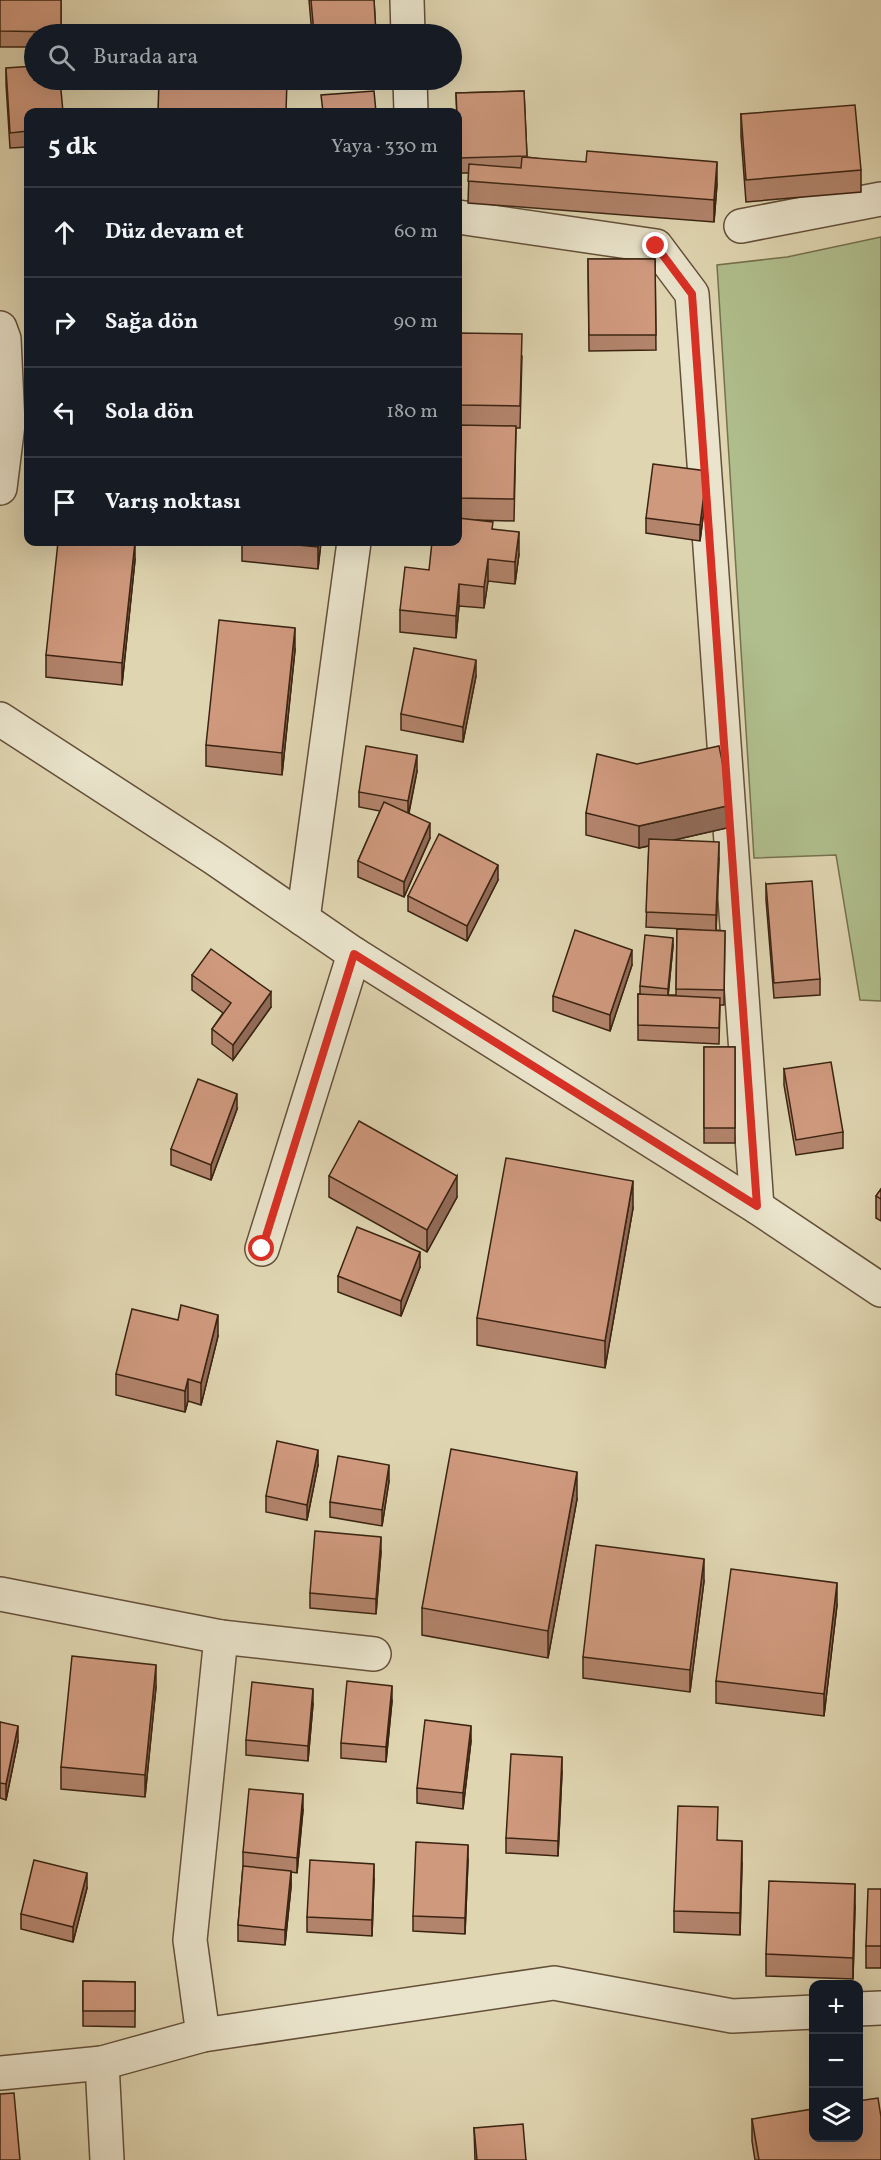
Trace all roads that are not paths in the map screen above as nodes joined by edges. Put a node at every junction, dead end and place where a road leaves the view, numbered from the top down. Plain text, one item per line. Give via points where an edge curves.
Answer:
1 (407, 0) edge
2 (408, 24) edge
3 (410, 90) edge
4 (411, 108) edge
5 (881, 199) edge
6 (462, 218) edge
7 (741, 226) dead end
8 (0, 328) edge
9 (0, 488) edge
10 (353, 546) edge
11 (0, 719) edge
12 (303, 920) junction
13 (354, 954) junction
14 (757, 1206) junction
15 (262, 1249) dead end
16 (881, 1290) edge
17 (0, 1594) edge
18 (221, 1637) junction
19 (374, 1654) dead end
20 (881, 2008) edge
21 (863, 2009) edge
22 (809, 2012) edge
23 (202, 2035) junction
24 (102, 2063) junction
25 (0, 2073) edge
26 (108, 2160) edge

1 - 2 street
3 - 4 street
5 - 7 street
6 - 14 street via 656,246 692,294
8 - 9 street via 4,339 8,424
10 - 12 street
11 - 12 street
12 - 13 street
13 - 14 street
13 - 15 street
14 - 16 street
17 - 18 street
18 - 19 street
18 - 23 street via 189,1940
20 - 21 street
22 - 23 street via 732,2016 554,1983
23 - 24 street
24 - 25 street
24 - 26 street

